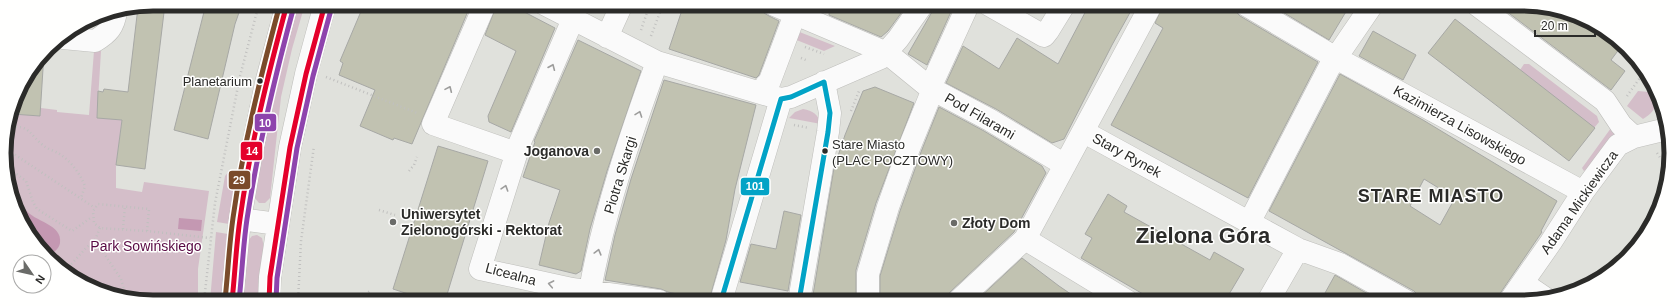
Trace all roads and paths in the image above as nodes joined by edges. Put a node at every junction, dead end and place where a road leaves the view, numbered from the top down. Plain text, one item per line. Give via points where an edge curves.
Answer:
1 (257, 11) edge
2 (286, 11) edge
3 (323, 11) edge
4 (482, 11) edge
5 (558, 11) edge
6 (619, 11) edge
7 (647, 11) edge
8 (661, 11) edge
9 (788, 11) edge
10 (918, 11) edge
11 (965, 11) edge
12 (1000, 11) edge
13 (1060, 11) edge
14 (1149, 11) edge
15 (1256, 11) edge
16 (1368, 11) edge
17 (1485, 11) edge
18 (795, 14) junction
19 (115, 16) edge
20 (573, 19) junction
21 (639, 34) dead end
22 (607, 37) junction
23 (650, 38) dead end
24 (69, 39) edge
25 (889, 50) junction
26 (1336, 58) junction
27 (657, 62) junction
28 (323, 76) dead end
29 (824, 82) junction
30 (932, 89) junction
31 (774, 92) junction
32 (1660, 121) edge
33 (433, 124) junction
34 (792, 124) dead end
35 (13, 128) edge
36 (812, 129) dead end
37 (1084, 132) junction
38 (1634, 137) junction
39 (314, 143) dead end
40 (11, 152) edge
41 (516, 153) junction
42 (416, 157) dead end
43 (1065, 165) junction
44 (12, 171) edge
45 (409, 171) dead end
46 (1584, 192) junction
47 (81, 198) junction
48 (125, 206) junction
49 (95, 208) junction
50 (379, 210) dead end
51 (395, 215) dead end
52 (92, 217) junction
53 (240, 219) junction
54 (1249, 222) junction
55 (278, 224) junction
56 (100, 228) junction
57 (123, 229) junction
58 (147, 231) junction
59 (210, 238) junction
60 (1025, 239) junction
61 (95, 240) junction
62 (1298, 249) junction
63 (69, 267) edge
64 (1526, 278) junction
65 (590, 290) junction
66 (370, 291) dead end
67 (125, 292) edge
68 (1541, 294) edge
69 (205, 295) edge
70 (233, 295) edge
71 (269, 295) edge
72 (298, 295) edge
73 (364, 295) edge
74 (621, 295) edge
75 (723, 295) edge
76 (799, 295) edge
77 (868, 295) edge
78 (964, 295) edge
79 (1118, 295) edge
80 (1272, 295) edge
81 (1395, 295) edge
82 (1514, 295) edge

1 - 59 path via 240,76
2 - 53 street via 266,83
3 - 55 street via 290,147
33 -> 4 street
5 - 20 street
6 - 22 street
7 - 21 path
8 - 23 path
9 - 18 street, Pod Filarami
10 - 25 street
11 - 30 street
12 - 13 street via 1044,36
14 - 37 street
15 - 26 street, Kazimierza Lisowskiego
16 - 26 street
17 - 38 street via 1605,101 1621,125
18 - 25 street, Pod Filarami
18 - 31 street via 769,83
19 - 24 street via 106,34 95,41
20 - 22 street
41 -> 20 street, Licealna
22 - 27 street
25 - 29 street via 881,58
25 - 30 street, Pod Filarami
26 - 46 street, Kazimierza Lisowskiego
26 - 54 street
27 - 31 street
65 -> 27 street, Piotra Skargi via 598,250 620,172
28 - 33 path via 426,117
29 - 31 street via 791,98
29 - 76 street via 830,113 828,132
30 - 43 street, Pod Filarami
30 - 77 street via 888,207 868,274
31 - 75 street
32 - 38 street, Adama Mickiewicza
33 - 41 street
34 - 36 path
35 - 47 path via 23,127 32,132 44,146 75,166 85,186
37 - 43 street, Stary Rynek
37 - 54 street, Stary Rynek
38 - 46 street, Adama Mickiewicza via 1618,145
39 - 72 path via 301,241
40 - 47 path
65 -> 41 street, Licealna via 480,269
42 - 45 path
43 - 60 street, Stary Rynek
44 - 52 path via 26,181 37,209 72,230
46 - 64 street, Adama Mickiewicza
47 - 49 path
48 - 49 path via 98,204
48 - 57 path
48 - 58 path via 149,209
49 - 52 path
50 - 51 path
52 - 56 path via 94,224
53 - 55 street
53 - 70 street
54 - 62 street, Stary Rynek
55 - 71 street
56 - 57 path
56 - 61 path
57 - 58 path
58 - 59 path
59 - 69 path
60 - 78 street, Stary Rynek
60 - 79 street
61 - 63 path
61 - 67 path via 121,279
62 - 80 street
62 - 81 street, Stary Rynek via 1340,264
64 - 68 street
64 - 82 street, Adama Mickiewicza
65 - 74 street, Licealna
66 - 73 path

